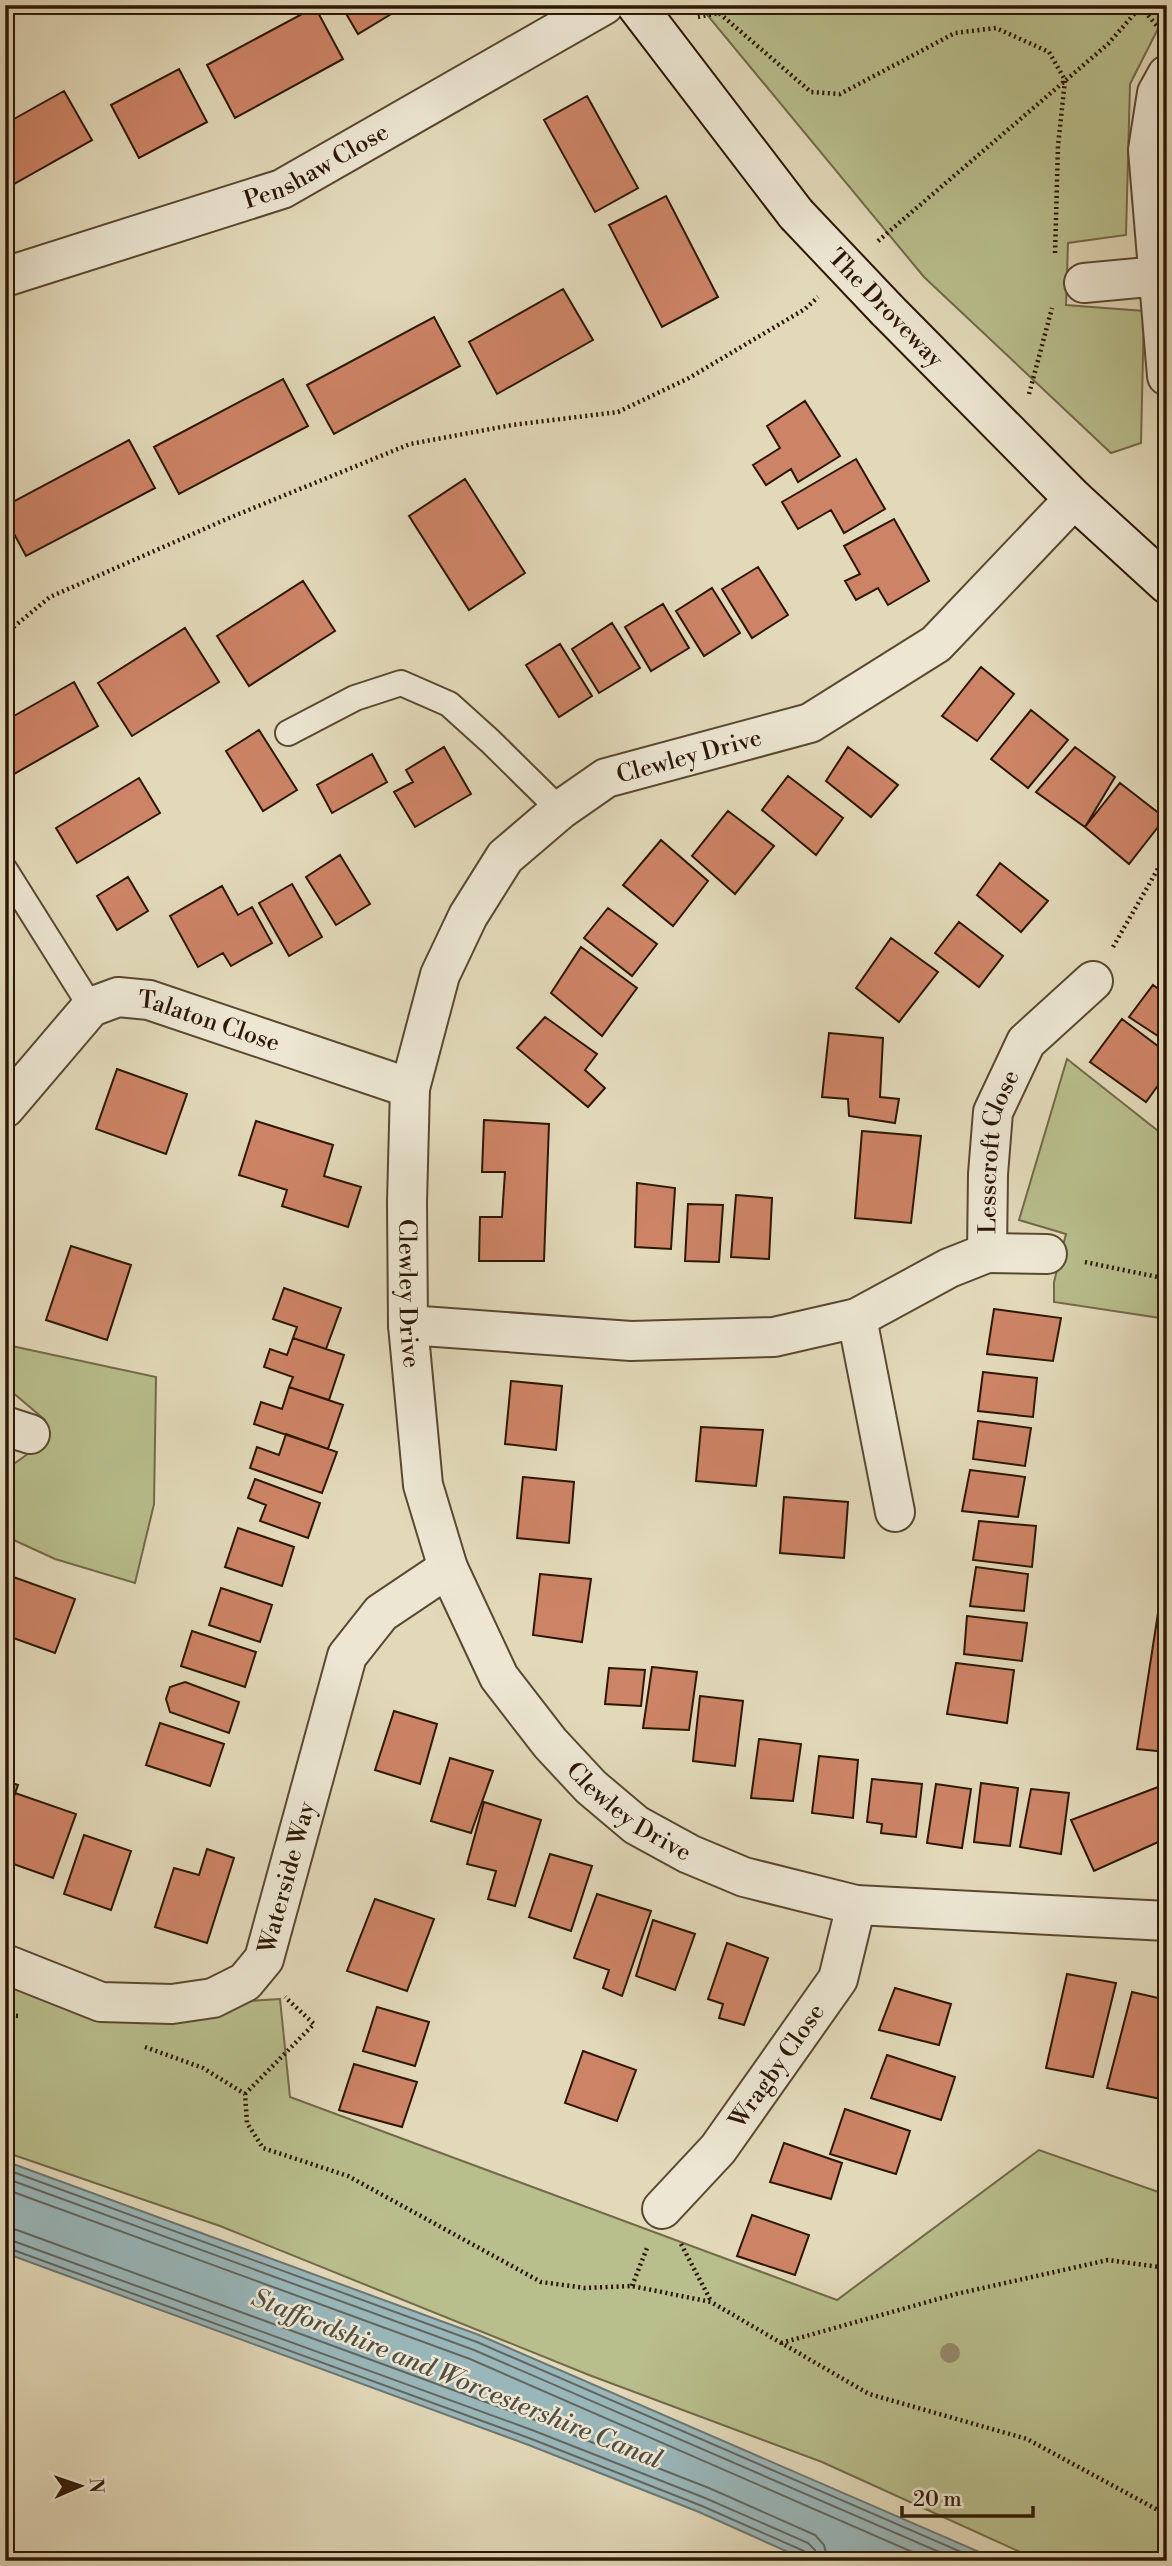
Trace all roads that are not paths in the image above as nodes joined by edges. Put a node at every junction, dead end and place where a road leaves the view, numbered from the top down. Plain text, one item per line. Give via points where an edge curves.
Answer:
1 (604, 5) edge
2 (636, 5) edge
3 (1167, 75) edge
4 (1070, 275) road end
5 (1159, 276) junction
6 (5, 277) edge
7 (1167, 376) edge
8 (1074, 499) junction
9 (1167, 584) edge
10 (288, 733) dead end
11 (560, 810) junction
12 (5, 870) edge
13 (1093, 981) road end
14 (91, 1007) junction
15 (410, 1088) junction
16 (5, 1108) edge
17 (987, 1253) junction
18 (1047, 1254) road end
19 (857, 1318) junction
20 (408, 1325) junction
21 (895, 1512) dead end
22 (448, 1568) junction
23 (856, 1905) junction
24 (1167, 1921) edge
25 (5, 1964) edge
26 (662, 2209) dead end

1 - 6 street, Penshaw Close via 282,189
2 - 8 street, The Droveway, bridge via 796,214
3 - 5 street via 1157,93 1148,150
4 - 5 street
5 - 7 street
8 - 9 street, The Droveway
8 - 11 street, Clewley Drive via 936,643 810,723 606,778
10 - 11 lane via 355,698 401,682 449,704
11 - 15 street, Clewley Drive via 506,857 468,916 440,975
12 - 14 lane
13 - 17 street, Lesscroft Close via 1026,1042 993,1112
14 - 15 street, Talaton Close via 118,997 149,1000
14 - 16 street
15 - 20 street, Clewley Drive
17 - 18 street
17 - 19 street, Lesscroft Close via 949,1268
19 - 20 street, Lesscroft Close via 774,1337 631,1340
19 - 21 street
20 - 22 street, Clewley Drive via 424,1485
22 - 23 street, Clewley Drive via 499,1677 550,1743 591,1787 636,1825 744,1877
22 - 25 street, Waterside Way via 381,1613 347,1657 264,1959 245,1982 213,1998 172,2004 102,2002
23 - 24 street, Clewley Drive
23 - 26 street, Wragby Close via 838,1979 719,2149

